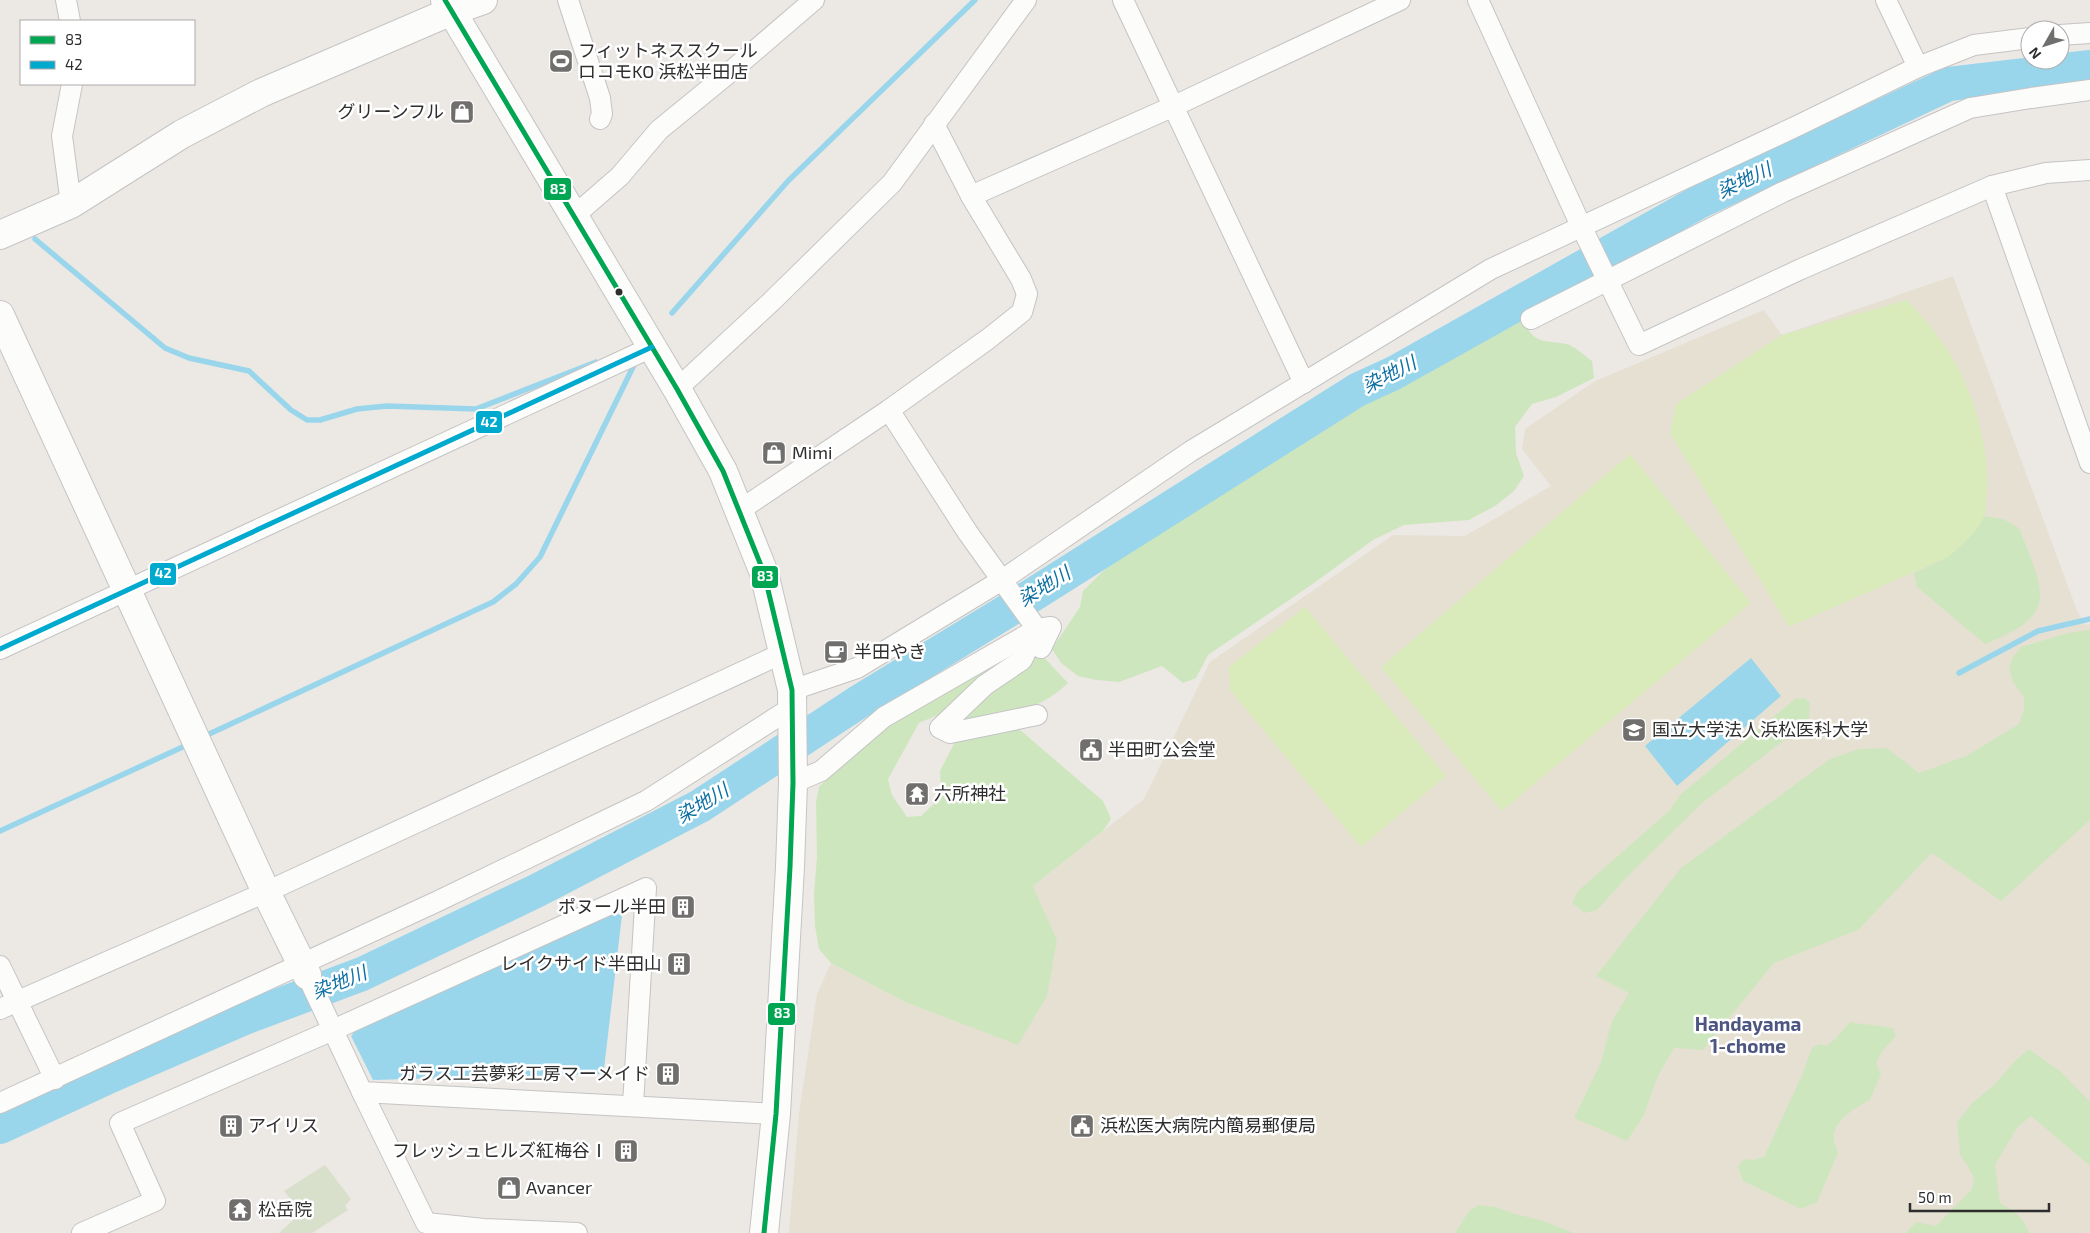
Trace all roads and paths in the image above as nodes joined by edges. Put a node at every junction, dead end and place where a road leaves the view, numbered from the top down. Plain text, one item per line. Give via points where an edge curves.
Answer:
1 (66, 0) edge
2 (483, 0) edge
3 (568, 0) edge
4 (814, 0) edge
5 (1026, 0) edge
6 (1123, 0) edge
7 (1400, 0) edge
8 (1478, 0) edge
9 (1886, 0) edge
10 (449, 6) edge
11 (70, 20) edge
12 (2090, 32) edge
13 (2070, 34) edge
14 (2020, 39) edge
15 (1918, 68) junction
16 (72, 85) edge
17 (2090, 90) edge
18 (1172, 107) junction
19 (600, 119) dead end
20 (934, 124) junction
21 (2090, 170) edge
22 (1992, 186) junction
23 (971, 196) junction
24 (71, 204) junction
25 (574, 216) junction
26 (1581, 226) junction
27 (0, 235) edge
28 (1608, 281) junction
29 (0, 315) edge
30 (1532, 319) dead end
31 (652, 347) junction
32 (1304, 383) junction
33 (677, 389) junction
34 (889, 410) junction
35 (2090, 463) edge
36 (740, 510) junction
37 (1004, 583) junction
38 (127, 590) junction
39 (1035, 626) junction
40 (1041, 648) dead end
41 (0, 649) edge
42 (783, 653) junction
43 (791, 707) junction
44 (1037, 715) dead end
45 (793, 783) junction
46 (266, 892) junction
47 (0, 966) edge
48 (304, 970) junction
49 (8, 1005) edge
50 (329, 1022) junction
51 (55, 1079) junction
52 (362, 1092) junction
53 (0, 1103) edge
54 (633, 1105) junction
55 (776, 1114) junction
56 (483, 1231) edge
57 (82, 1233) edge
58 (577, 1233) edge
59 (764, 1233) edge

1 - 11 street
2 - 10 street
3 - 19 street via 600,98
4 - 25 street via 658,130 626,170
5 - 20 street
6 - 18 street
7 - 18 street
8 - 26 street
9 - 15 street
10 - 24 street via 261,93 182,134
10 - 25 street
12 - 13 street
14 - 15 street via 1974,45
15 - 26 street
16 - 24 street via 62,136
17 - 28 street via 1970,108 1782,192
18 - 23 street
18 - 32 street
20 - 23 street
20 - 33 street via 892,183
21 - 22 street via 2046,173
22 - 28 street via 1801,269 1639,345
22 - 35 street
23 - 34 street via 1022,279 1027,294 1022,312
24 - 27 street
25 - 31 street
26 - 28 street
26 - 32 street via 1491,269
28 - 30 street
29 - 38 street
31 - 33 street
31 - 38 street
32 - 37 street via 1191,451
33 - 36 street via 723,471
34 - 36 street
34 - 37 street
36 - 42 street via 764,573
37 - 39 street
37 - 43 street
38 - 41 street
38 - 46 street
39 - 40 street via 1051,627
39 - 44 street via 1022,660 985,685 940,728 950,733
39 - 45 street via 884,717 821,771
42 - 43 street
42 - 46 street
43 - 45 street
43 - 48 street via 646,801
45 - 55 street
46 - 48 street
46 - 49 street
47 - 49 street
48 - 50 street
48 - 51 street
49 - 51 street
50 - 52 street
50 - 54 street via 646,888
50 - 57 street via 120,1123 155,1201
51 - 53 street
52 - 54 street
52 - 56 street via 426,1223
54 - 55 street
55 - 59 street
56 - 58 street

